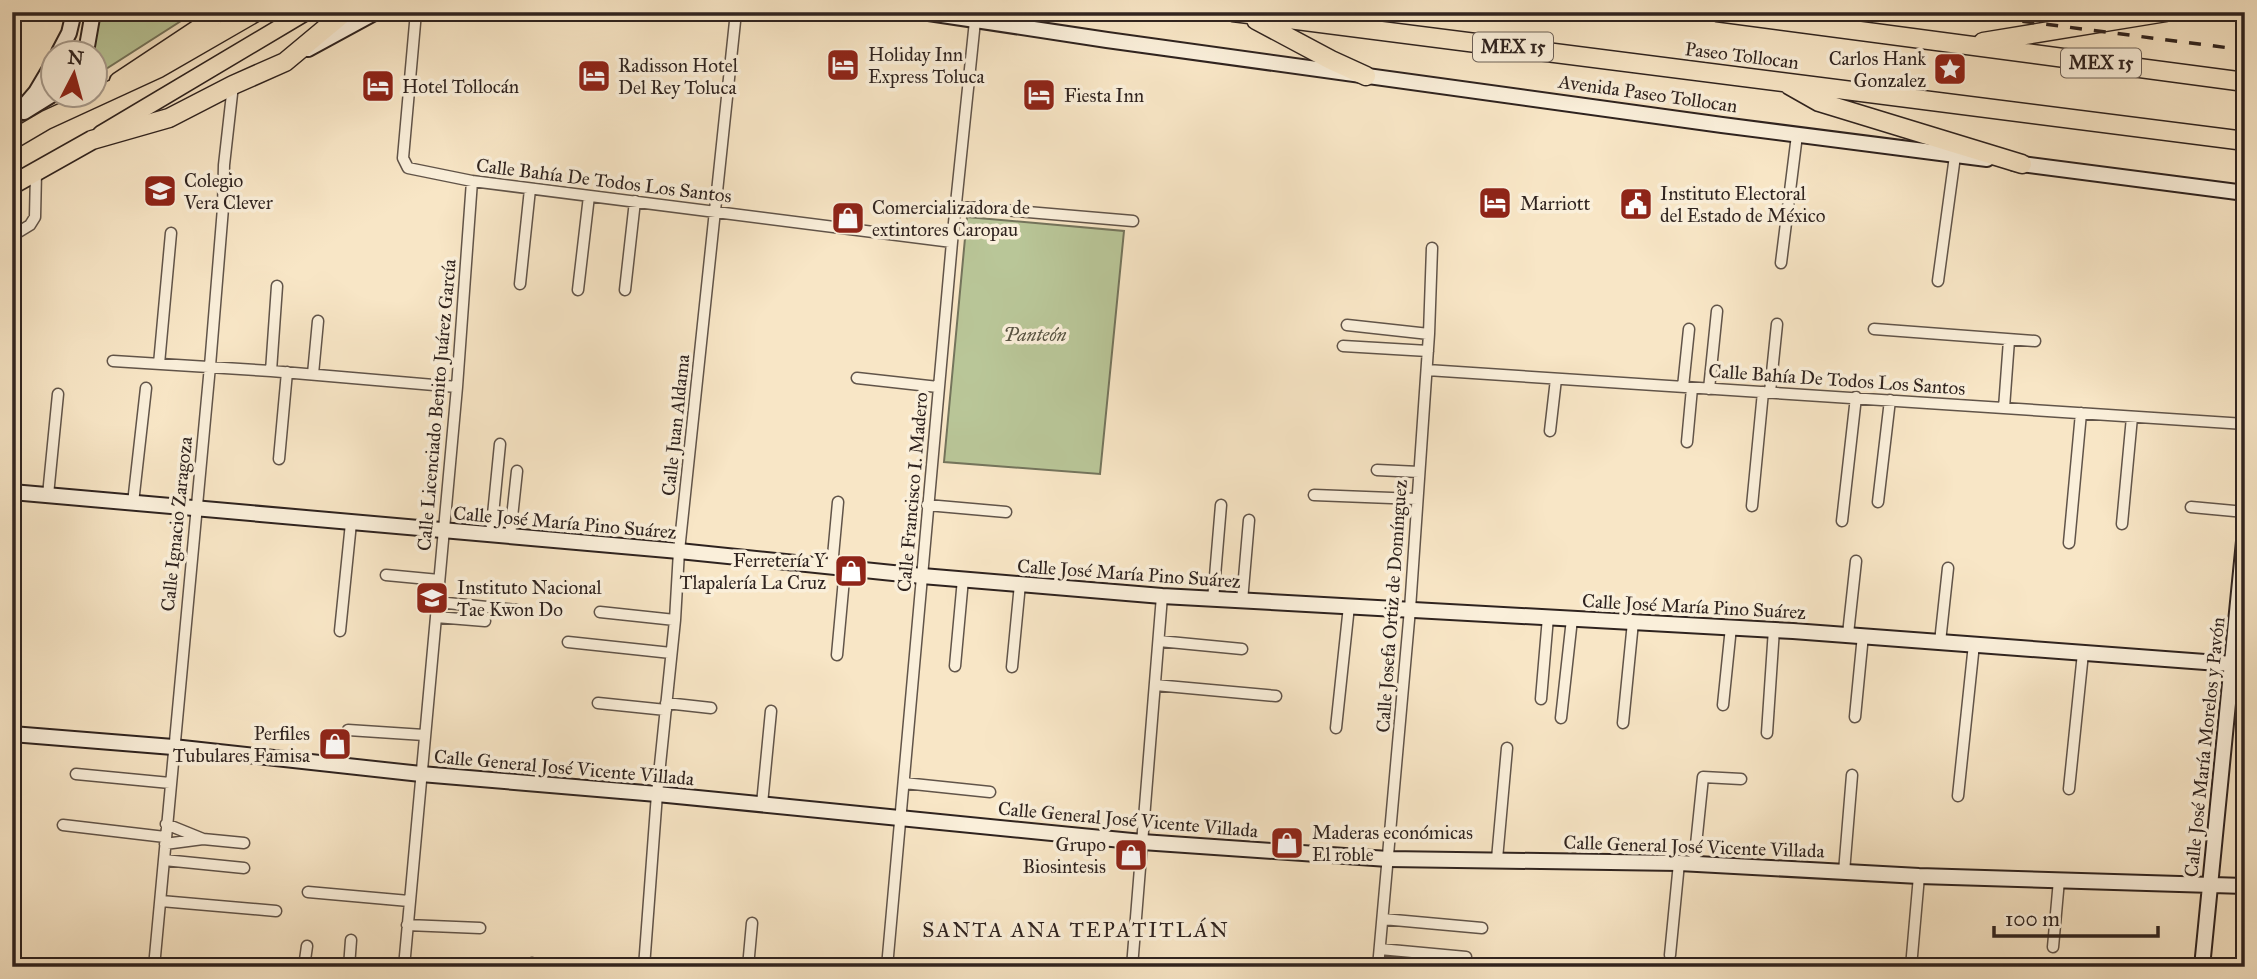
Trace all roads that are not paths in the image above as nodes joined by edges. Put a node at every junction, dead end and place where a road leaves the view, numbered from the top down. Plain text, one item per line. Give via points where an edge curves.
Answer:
1 (74, 12) edge
2 (93, 12) edge
3 (222, 12) edge
4 (256, 12) edge
5 (306, 12) edge
6 (345, 12) edge
7 (376, 12) edge
8 (416, 12) edge
9 (736, 12) edge
10 (922, 12) edge
11 (1717, 12) edge
12 (2166, 12) edge
13 (1238, 13) edge
14 (975, 20) junction
15 (67, 38) edge
16 (88, 38) edge
17 (1957, 44) junction
18 (285, 62) junction
19 (1366, 76) junction
20 (1783, 81) junction
21 (2245, 82) edge
22 (233, 85) junction
23 (108, 88) edge
24 (38, 89) edge
25 (108, 91) edge
26 (38, 103) edge
27 (71, 108) edge
28 (13, 119) edge
29 (46, 120) junction
30 (12, 130) edge
31 (1797, 135) junction
32 (12, 140) edge
33 (92, 140) junction
34 (2245, 141) edge
35 (1955, 156) junction
36 (2022, 164) junction
37 (36, 172) junction
38 (472, 181) junction
39 (12, 185) edge
40 (530, 189) junction
41 (2245, 193) edge
42 (589, 196) junction
43 (635, 201) junction
44 (956, 206) junction
45 (715, 212) junction
46 (1133, 221) dead end
47 (171, 233) dead end
48 (12, 236) edge
49 (952, 242) junction
50 (1433, 248) dead end
51 (1781, 263) dead end
52 (1938, 281) dead end
53 (520, 284) dead end
54 (277, 286) dead end
55 (578, 290) dead end
56 (625, 290) dead end
57 (1717, 311) dead end
58 (318, 321) dead end
59 (1777, 324) dead end
60 (1347, 326) dead end
61 (1689, 329) dead end
62 (1874, 329) dead end
63 (1429, 334) junction
64 (2009, 340) junction
65 (2035, 341) dead end
66 (1343, 346) dead end
67 (1428, 351) junction
68 (113, 361) dead end
69 (159, 364) junction
70 (209, 366) junction
71 (1427, 370) junction
72 (271, 371) junction
73 (287, 372) junction
74 (313, 374) junction
75 (857, 378) dead end
76 (1556, 379) junction
77 (457, 387) junction
78 (938, 387) junction
79 (146, 388) dead end
80 (1688, 388) junction
81 (1709, 389) junction
82 (1767, 392) junction
83 (58, 394) dead end
84 (1856, 397) junction
85 (1890, 400) junction
86 (2004, 408) junction
87 (2081, 413) junction
88 (2132, 417) junction
89 (2245, 424) edge
90 (1550, 431) dead end
91 (1688, 442) dead end
92 (500, 444) dead end
93 (279, 459) dead end
94 (1377, 470) dead end
95 (517, 471) dead end
96 (1419, 472) junction
97 (12, 492) edge
98 (48, 495) junction
99 (1314, 495) dead end
100 (1417, 499) junction
101 (838, 502) dead end
102 (1878, 502) dead end
103 (132, 503) junction
104 (927, 505) junction
105 (1220, 505) dead end
106 (1752, 506) dead end
107 (195, 507) junction
108 (2190, 507) dead end
109 (1006, 512) dead end
110 (2245, 512) edge
111 (1249, 520) dead end
112 (1842, 521) dead end
113 (351, 523) junction
114 (2122, 524) dead end
115 (443, 530) junction
116 (2245, 531) edge
117 (491, 535) junction
118 (510, 537) junction
119 (2069, 543) dead end
120 (679, 551) junction
121 (1856, 561) dead end
122 (839, 567) junction
123 (1948, 568) dead end
124 (386, 575) dead end
125 (922, 576) junction
126 (963, 579) junction
127 (439, 580) junction
128 (1020, 584) junction
129 (1162, 596) junction
130 (1213, 600) junction
131 (1242, 601) junction
132 (437, 602) junction
133 (1349, 606) junction
134 (1410, 609) junction
135 (517, 610) dead end
136 (600, 612) dead end
137 (436, 617) junction
138 (1548, 617) junction
139 (1572, 619) junction
140 (675, 620) junction
141 (485, 621) dead end
142 (1633, 622) junction
143 (1731, 627) junction
144 (1773, 629) junction
145 (340, 631) dead end
146 (1855, 635) junction
147 (1158, 640) junction
148 (568, 642) dead end
149 (1940, 642) junction
150 (1974, 644) junction
151 (1242, 649) dead end
152 (671, 653) junction
153 (2083, 653) junction
154 (837, 655) dead end
155 (2238, 665) edge
156 (955, 666) dead end
157 (1012, 667) dead end
158 (1155, 685) junction
159 (1276, 696) dead end
160 (1541, 699) dead end
161 (598, 703) dead end
162 (1723, 705) dead end
163 (666, 707) junction
164 (711, 708) dead end
165 (771, 711) dead end
166 (1855, 717) dead end
167 (1562, 718) dead end
168 (1623, 723) dead end
169 (1336, 727) dead end
170 (348, 730) dead end
171 (1767, 733) dead end
172 (12, 734) edge
173 (425, 735) junction
174 (173, 747) junction
175 (1507, 748) dead end
176 (76, 774) dead end
177 (421, 774) junction
178 (1853, 775) dead end
179 (1741, 779) dead end
180 (170, 783) junction
181 (904, 783) junction
182 (2069, 789) dead end
183 (990, 792) dead end
184 (657, 794) junction
185 (1958, 796) dead end
186 (762, 804) junction
187 (901, 819) junction
188 (166, 824) junction
189 (63, 825) dead end
190 (203, 839) junction
191 (165, 840) junction
192 (1142, 842) junction
193 (244, 843) dead end
194 (1388, 859) junction
195 (1497, 859) junction
196 (164, 860) junction
197 (1679, 863) junction
198 (1694, 864) junction
199 (244, 868) dead end
200 (1844, 872) junction
201 (1919, 876) junction
202 (2059, 880) junction
203 (2210, 884) junction
204 (2245, 886) edge
205 (308, 891) dead end
206 (161, 901) junction
207 (409, 901) junction
208 (276, 911) dead end
209 (1382, 919) junction
210 (752, 923) dead end
211 (407, 925) junction
212 (480, 928) dead end
213 (1482, 928) dead end
214 (351, 940) dead end
215 (307, 946) dead end
216 (2053, 947) dead end
217 (1380, 949) junction
218 (1670, 955) dead end
219 (1466, 957) dead end
220 (154, 967) edge
221 (304, 967) edge
222 (349, 967) edge
223 (404, 967) edge
224 (644, 967) edge
225 (748, 967) edge
226 (887, 967) edge
227 (1132, 967) edge
228 (1378, 967) edge
229 (1911, 967) edge
230 (2202, 967) edge

1 - 15 main road
2 - 16 main road
3 - 23 main road
4 - 25 highway via 159,68
5 - 33 main road
6 - 18 highway
7 - 18 main road
8 - 38 street, Calle Bahía De Todos Los Santos via 404,163 411,169
9 - 45 street, Calle Juan Aldama
10 - 14 main road, Avenida Paseo Tollocan
11 - 17 highway, Paseo Tollocan / MEX 15
12 - 17 highway
13 - 19 highway
13 - 20 highway, Paseo Tollocan / MEX 15
14 - 19 main road, Avenida Paseo Tollocan
14 - 44 street, Calle Francisco I. Madero
17 - 21 highway, Paseo Tollocan / MEX 15
18 - 22 highway
19 - 31 main road, Avenida Paseo Tollocan
20 - 34 highway, Paseo Tollocan / MEX 15
20 - 36 highway via 1819,102
22 - 33 highway via 169,118
22 - 70 street, Calle Ignacio Zaragoza
24 - 28 main road
26 - 28 main road
27 - 29 highway
29 - 30 highway
29 - 32 highway
31 - 35 main road, Avenida Paseo Tollocan
31 - 51 street
33 - 37 highway
35 - 36 main road, Avenida Paseo Tollocan
35 - 52 street
36 - 41 main road, Avenida Paseo Tollocan
37 - 39 highway
37 - 48 street via 35,216 30,225
38 - 40 street, Calle Bahía De Todos Los Santos
38 - 77 street, Calle Licenciado Benito Juárez García
40 - 42 street, Calle Bahía De Todos Los Santos
40 - 53 street
42 - 43 street, Calle Bahía De Todos Los Santos
42 - 55 street
43 - 45 street, Calle Bahía De Todos Los Santos
43 - 56 street
44 - 46 street
44 - 49 street, Calle Francisco I. Madero
45 - 49 street, Calle Bahía De Todos Los Santos
45 - 120 street, Calle Juan Aldama
47 - 69 street
49 - 78 street, Calle Francisco I. Madero
50 - 63 street, Calle Josefa Ortiz de Domínguez
54 - 72 street
57 - 81 street
58 - 74 street
59 - 82 street
60 - 63 street
61 - 80 street
62 - 64 street
63 - 67 street, Calle Josefa Ortiz de Domínguez
64 - 65 street
64 - 86 street
66 - 67 street
67 - 71 street, Calle Josefa Ortiz de Domínguez
68 - 69 street
69 - 70 street
70 - 72 street
70 - 107 street, Calle Ignacio Zaragoza
71 - 76 street, Calle Bahía De Todos Los Santos
71 - 96 street, Calle Josefa Ortiz de Domínguez
72 - 73 street
73 - 74 street
73 - 93 street
74 - 77 street
75 - 78 street
76 - 80 street, Calle Bahía De Todos Los Santos
76 - 90 street
77 - 115 street, Calle Licenciado Benito Juárez García
78 - 104 street, Calle Francisco I. Madero
79 - 103 street
80 - 81 street, Calle Bahía De Todos Los Santos
80 - 91 street
81 - 82 street, Calle Bahía De Todos Los Santos
82 - 84 street, Calle Bahía De Todos Los Santos
82 - 106 street
83 - 98 street
84 - 85 street, Calle Bahía De Todos Los Santos
84 - 112 street
85 - 86 street, Calle Bahía De Todos Los Santos
85 - 102 street
86 - 87 street, Calle Bahía De Todos Los Santos
87 - 88 street, Calle Bahía De Todos Los Santos
87 - 119 street
88 - 89 street, Calle Bahía De Todos Los Santos
88 - 114 street
92 - 117 street
94 - 96 street
95 - 118 street
96 - 100 street, Calle Josefa Ortiz de Domínguez
97 - 98 main road, Calle José María Pino Suárez
98 - 103 main road, Calle José María Pino Suárez
99 - 100 street
100 - 134 street, Calle Josefa Ortiz de Domínguez
101 - 122 street
103 - 107 main road, Calle José María Pino Suárez
104 - 109 street
104 - 125 street, Calle Francisco I. Madero
105 - 130 street
107 - 113 main road, Calle José María Pino Suárez
107 - 174 street, Calle Ignacio Zaragoza
108 - 110 street
111 - 131 street
113 - 115 main road, Calle José María Pino Suárez
113 - 145 street
115 - 117 main road, Calle José María Pino Suárez
115 - 127 street, Calle Licenciado Benito Juárez García
116 - 155 main road, Calle José María Morelos y Pavón
117 - 118 main road, Calle José María Pino Suárez
118 - 120 main road, Calle José María Pino Suárez
120 - 122 main road, Calle José María Pino Suárez
120 - 140 street, Calle Juan Aldama
121 - 146 street
122 - 125 main road, Calle José María Pino Suárez
122 - 154 street
123 - 149 street
124 - 127 street
125 - 126 main road, Calle José María Pino Suárez
125 - 181 street, Calle Francisco I. Madero
126 - 128 main road, Calle José María Pino Suárez
126 - 156 street
127 - 132 street, Calle Licenciado Benito Juárez García
128 - 129 main road, Calle José María Pino Suárez
128 - 157 street
129 - 130 main road, Calle José María Pino Suárez
129 - 147 street
130 - 131 main road, Calle José María Pino Suárez
131 - 133 main road, Calle José María Pino Suárez
132 - 135 street
132 - 137 street, Calle Licenciado Benito Juárez García
133 - 134 main road, Calle José María Pino Suárez
133 - 169 street
134 - 138 main road, Calle José María Pino Suárez
134 - 194 street, Calle Josefa Ortiz de Domínguez
136 - 140 street
137 - 141 street
137 - 173 street, Calle Licenciado Benito Juárez García
138 - 139 main road, Calle José María Pino Suárez
138 - 160 street
139 - 142 main road, Calle José María Pino Suárez
139 - 167 street
140 - 152 street, Calle Juan Aldama
142 - 143 main road, Calle José María Pino Suárez
142 - 168 street
143 - 144 main road, Calle José María Pino Suárez
143 - 162 street
144 - 146 main road, Calle José María Pino Suárez
144 - 171 street
146 - 149 main road, Calle José María Pino Suárez
146 - 166 street
147 - 151 street
147 - 158 street
148 - 152 street
149 - 150 main road, Calle José María Pino Suárez
150 - 153 main road, Calle José María Pino Suárez
150 - 185 street
152 - 163 street, Calle Juan Aldama
153 - 155 main road, Calle José María Pino Suárez
153 - 182 street
155 - 203 main road, Calle José María Morelos y Pavón
158 - 159 street
158 - 192 street
161 - 163 street
163 - 164 street
163 - 184 street, Calle Juan Aldama
165 - 186 street
170 - 173 street
172 - 174 main road, Calle General José Vicente Villada
173 - 177 street, Calle Licenciado Benito Juárez García
174 - 177 main road, Calle General José Vicente Villada
174 - 180 street, Calle Ignacio Zaragoza
175 - 195 street
176 - 180 street
177 - 184 main road, Calle General José Vicente Villada
177 - 207 street, Calle Licenciado Benito Juárez García
178 - 200 street
179 - 198 street via 1703,777
180 - 188 street, Calle Ignacio Zaragoza
181 - 183 street
181 - 187 street, Calle Francisco I. Madero
184 - 186 main road, Calle General José Vicente Villada
184 - 224 street, Calle Juan Aldama
186 - 187 main road, Calle General José Vicente Villada
187 - 192 main road, Calle General José Vicente Villada
187 - 226 street, Calle Francisco I. Madero
188 - 190 street
188 - 191 street, Calle Ignacio Zaragoza
189 - 191 street
190 - 191 street
190 - 193 street
191 - 196 street, Calle Ignacio Zaragoza
192 - 194 main road, Calle General José Vicente Villada
192 - 227 street
194 - 195 main road, Calle General José Vicente Villada
194 - 209 street, Calle Josefa Ortiz de Domínguez
195 - 197 main road, Calle General José Vicente Villada
196 - 199 street
196 - 206 street, Calle Ignacio Zaragoza
197 - 198 main road, Calle General José Vicente Villada
197 - 218 street
198 - 200 main road, Calle General José Vicente Villada
200 - 201 main road, Calle General José Vicente Villada
201 - 202 main road, Calle General José Vicente Villada
201 - 229 street
202 - 203 main road, Calle General José Vicente Villada
202 - 216 street
203 - 204 main road, Calle General José Vicente Villada
203 - 230 main road, Calle José María Morelos y Pavón
205 - 207 street
206 - 208 street
206 - 220 street, Calle Ignacio Zaragoza
207 - 211 street, Calle Licenciado Benito Juárez García
209 - 213 street
209 - 217 street, Calle Josefa Ortiz de Domínguez
210 - 225 street
211 - 212 street
211 - 223 street, Calle Licenciado Benito Juárez García
214 - 222 street
215 - 221 street
217 - 219 street
217 - 228 street, Calle Josefa Ortiz de Domínguez

